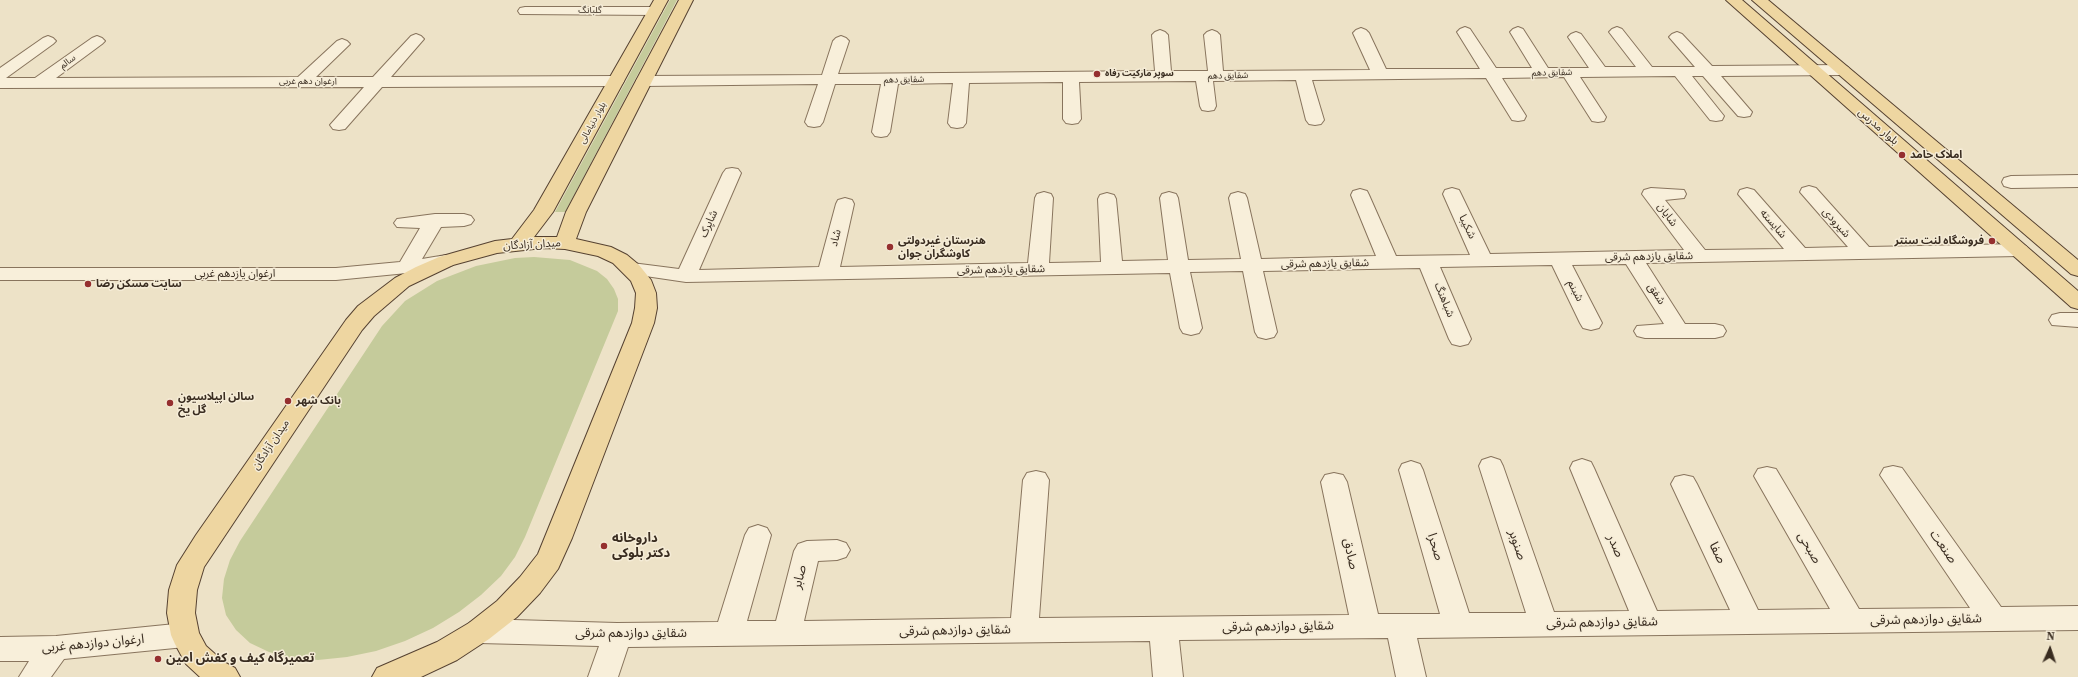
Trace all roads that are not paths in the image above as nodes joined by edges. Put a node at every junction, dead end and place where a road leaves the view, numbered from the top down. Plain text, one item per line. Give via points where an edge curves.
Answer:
1 (686, 0) edge
2 (1733, 0) edge
3 (1759, 0) edge
4 (658, 6) edge
5 (525, 11) dead end
6 (1465, 32) dead end
7 (1518, 32) dead end
8 (1617, 32) dead end
9 (1360, 33) dead end
10 (1160, 35) dead end
11 (1212, 35) dead end
12 (1576, 37) dead end
13 (1677, 37) dead end
14 (416, 39) dead end
15 (48, 41) dead end
16 (97, 41) dead end
17 (841, 41) dead end
18 (342, 44) dead end
19 (1813, 70) junction
20 (1842, 70) junction
21 (1708, 71) junction
22 (1600, 72) junction
23 (1648, 72) junction
24 (1680, 72) junction
25 (1543, 73) junction
26 (1569, 73) junction
27 (1492, 74) junction
28 (0, 75) edge
29 (1381, 75) junction
30 (1303, 76) junction
31 (1164, 77) junction
32 (1210, 77) junction
33 (1072, 78) junction
34 (961, 79) junction
35 (827, 80) junction
36 (890, 80) junction
37 (616, 81) junction
38 (644, 81) junction
39 (302, 82) junction
40 (377, 82) junction
41 (0, 83) edge
42 (39, 83) junction
43 (1208, 106) dead end
44 (1744, 112) dead end
45 (1518, 116) dead end
46 (1716, 116) dead end
47 (1598, 117) dead end
48 (1072, 119) dead end
49 (1315, 120) dead end
50 (814, 122) dead end
51 (957, 123) dead end
52 (339, 125) dead end
53 (881, 132) dead end
54 (732, 173) dead end
55 (2078, 181) edge
56 (2011, 182) dead end
57 (1809, 192) dead end
58 (1452, 194) dead end
59 (1677, 194) dead end
60 (1747, 194) dead end
61 (1360, 196) dead end
62 (1044, 198) dead end
63 (1169, 198) dead end
64 (1238, 198) dead end
65 (1107, 199) dead end
66 (845, 204) dead end
67 (435, 220) junction
68 (464, 220) dead end
69 (404, 223) dead end
70 (519, 243) junction
71 (565, 243) junction
72 (2019, 250) junction
73 (1864, 254) junction
74 (1800, 255) junction
75 (1699, 256) junction
76 (1632, 258) junction
77 (1559, 259) junction
78 (446, 261) junction
79 (1483, 261) junction
80 (1388, 262) junction
81 (1428, 262) junction
82 (1252, 265) junction
83 (1179, 266) junction
84 (407, 267) junction
85 (1112, 268) junction
86 (632, 269) junction
87 (1038, 269) junction
88 (2078, 270) edge
89 (828, 273) junction
90 (0, 274) edge
91 (686, 276) junction
92 (2078, 302) edge
93 (1591, 323) dead end
94 (1191, 328) dead end
95 (1645, 331) dead end
96 (1679, 331) junction
97 (1715, 331) dead end
98 (1266, 332) dead end
99 (1460, 339) dead end
100 (1491, 466) dead end
101 (1582, 468) dead end
102 (1411, 470) dead end
103 (1893, 475) dead end
104 (1768, 476) dead end
105 (1036, 480) dead end
106 (1334, 482) dead end
107 (1684, 484) dead end
108 (758, 535) dead end
109 (837, 550) dead end
110 (2078, 618) edge
111 (1993, 619) junction
112 (1850, 620) junction
113 (1750, 622) junction
114 (1648, 623) junction
115 (1544, 624) junction
116 (1458, 625) junction
117 (1366, 626) junction
118 (1400, 626) junction
119 (1163, 628) junction
120 (1024, 630) junction
121 (479, 631) junction
122 (787, 633) junction
123 (729, 634) junction
124 (185, 635) junction
125 (617, 635) junction
126 (56, 648) junction
127 (0, 649) edge
128 (219, 675) edge
129 (34, 677) edge
130 (387, 677) edge
131 (603, 677) edge
132 (1168, 677) edge
133 (1411, 677) edge

1 - 38 main road
2 - 19 main road, بلوار مدرس
3 - 20 main road, بلوار مدرس
4 - 5 street, گلبانگ
4 - 37 main road, بلوار دنیامالی
6 - 27 street
7 - 25 street
8 - 23 street
9 - 29 street
10 - 31 street
11 - 32 street
12 - 22 street
13 - 21 street
14 - 40 street
15 - 28 street
16 - 42 street, سالم
17 - 35 street
18 - 39 street
19 - 20 street, شقایق دهم
19 - 21 street, شقایق دهم
19 - 72 main road, بلوار مدرس
20 - 88 main road, بلوار مدرس
21 - 24 street, شقایق دهم
21 - 44 street
22 - 23 street, شقایق دهم
22 - 26 street, شقایق دهم
23 - 24 street, شقایق دهم
24 - 46 street
25 - 26 street, شقایق دهم
25 - 27 street, شقایق دهم
26 - 47 street
27 - 29 street, شقایق دهم
27 - 45 street
29 - 30 street, شقایق دهم
30 - 32 street, شقایق دهم
30 - 49 street
31 - 32 street, شقایق دهم
31 - 33 street, شقایق دهم
32 - 43 street
33 - 34 street, شقایق دهم
33 - 48 street
34 - 36 street, شقایق دهم
34 - 51 street
35 - 36 street, شقایق دهم
35 - 38 street, شقایق دهم
35 - 50 street
36 - 53 street
37 - 40 street, ارغوان دهم غربی
37 - 70 main road, بلوار دنیامالی via 543,212
38 - 71 main road via 576,212
39 - 40 street, ارغوان دهم غربی
39 - 42 street, ارغوان دهم غربی
40 - 52 street
41 - 42 street, ارغوان دهم غربی
54 - 91 street, شاپرک
55 - 56 street
57 - 73 street, شیرودی
58 - 79 street, شکیبا
59 - 75 street, شایان via 1651,194
60 - 74 street, شایسته
61 - 80 street
62 - 87 street
63 - 83 street
64 - 82 street
65 - 85 street
66 - 89 street, شاد
67 - 68 street
67 - 69 street
67 - 84 street
70 - 71 main road, میدان آزادگان
70 - 78 main road, میدان آزادگان via 470,252
71 - 86 main road, میدان آزادگان via 604,251
72 - 73 street, شقایق یازدهم شرقی
72 - 92 main road, بلوار مدرس
73 - 74 street, شقایق یازدهم شرقی
74 - 75 street, شقایق یازدهم شرقی
75 - 76 street, شقایق یازدهم شرقی
76 - 77 street, شقایق یازدهم شرقی
76 - 96 street, شفق
77 - 79 street, شقایق یازدهم شرقی
77 - 93 street, شبنم
78 - 84 street, ارغوان یازدهم غربی
78 - 124 main road, میدان آزادگان via 402,282 366,311 354,325 191,566 183,590 181,613
79 - 81 street, شقایق یازدهم شرقی
80 - 81 street, شقایق یازدهم شرقی
80 - 82 street, شقایق یازدهم شرقی
81 - 99 street, شباهنگ
82 - 83 street, شقایق یازدهم شرقی
82 - 98 street
83 - 85 street, شقایق یازدهم شرقی
83 - 94 street
84 - 90 street, ارغوان یازدهم غربی via 336,274
85 - 87 street, شقایق یازدهم شرقی
86 - 91 street, شقایق یازدهم شرقی
86 - 121 main road, میدان آزادگان via 641,280 646,293 643,322 559,538 548,561 530,585 507,609
87 - 89 street, شقایق یازدهم شرقی
89 - 91 street, شقایق یازدهم شرقی
95 - 96 street
96 - 97 street
100 - 115 street, صنوبر
101 - 114 street, صدر
102 - 116 street, صحرا
103 - 111 street, صنعت
104 - 112 street, صبحی
105 - 120 street
106 - 117 street, صادق
107 - 113 street, صفا
108 - 123 street
109 - 122 street, صابر via 806,551
110 - 111 street, شقایق دوازدهم شرقی
111 - 112 street, شقایق دوازدهم شرقی
112 - 113 street, شقایق دوازدهم شرقی
113 - 114 street, شقایق دوازدهم شرقی
114 - 115 street, شقایق دوازدهم شرقی
115 - 116 street, شقایق دوازدهم شرقی
116 - 118 street, شقایق دوازدهم شرقی
117 - 118 street, شقایق دوازدهم شرقی
117 - 119 street, شقایق دوازدهم شرقی
118 - 133 street
119 - 120 street, شقایق دوازدهم شرقی
119 - 132 street
120 - 122 street, شقایق دوازدهم شرقی
121 - 125 street, شقایق دوازدهم شرقی
121 - 130 main road, میدان آزادگان via 447,651
122 - 123 street, شقایق دوازدهم شرقی
123 - 125 street, شقایق دوازدهم شرقی
124 - 126 street, ارغوان دوازدهم غربی
124 - 128 main road, میدان آزادگان via 196,655
125 - 131 street
126 - 127 street, ارغوان دوازدهم غربی
126 - 129 street

